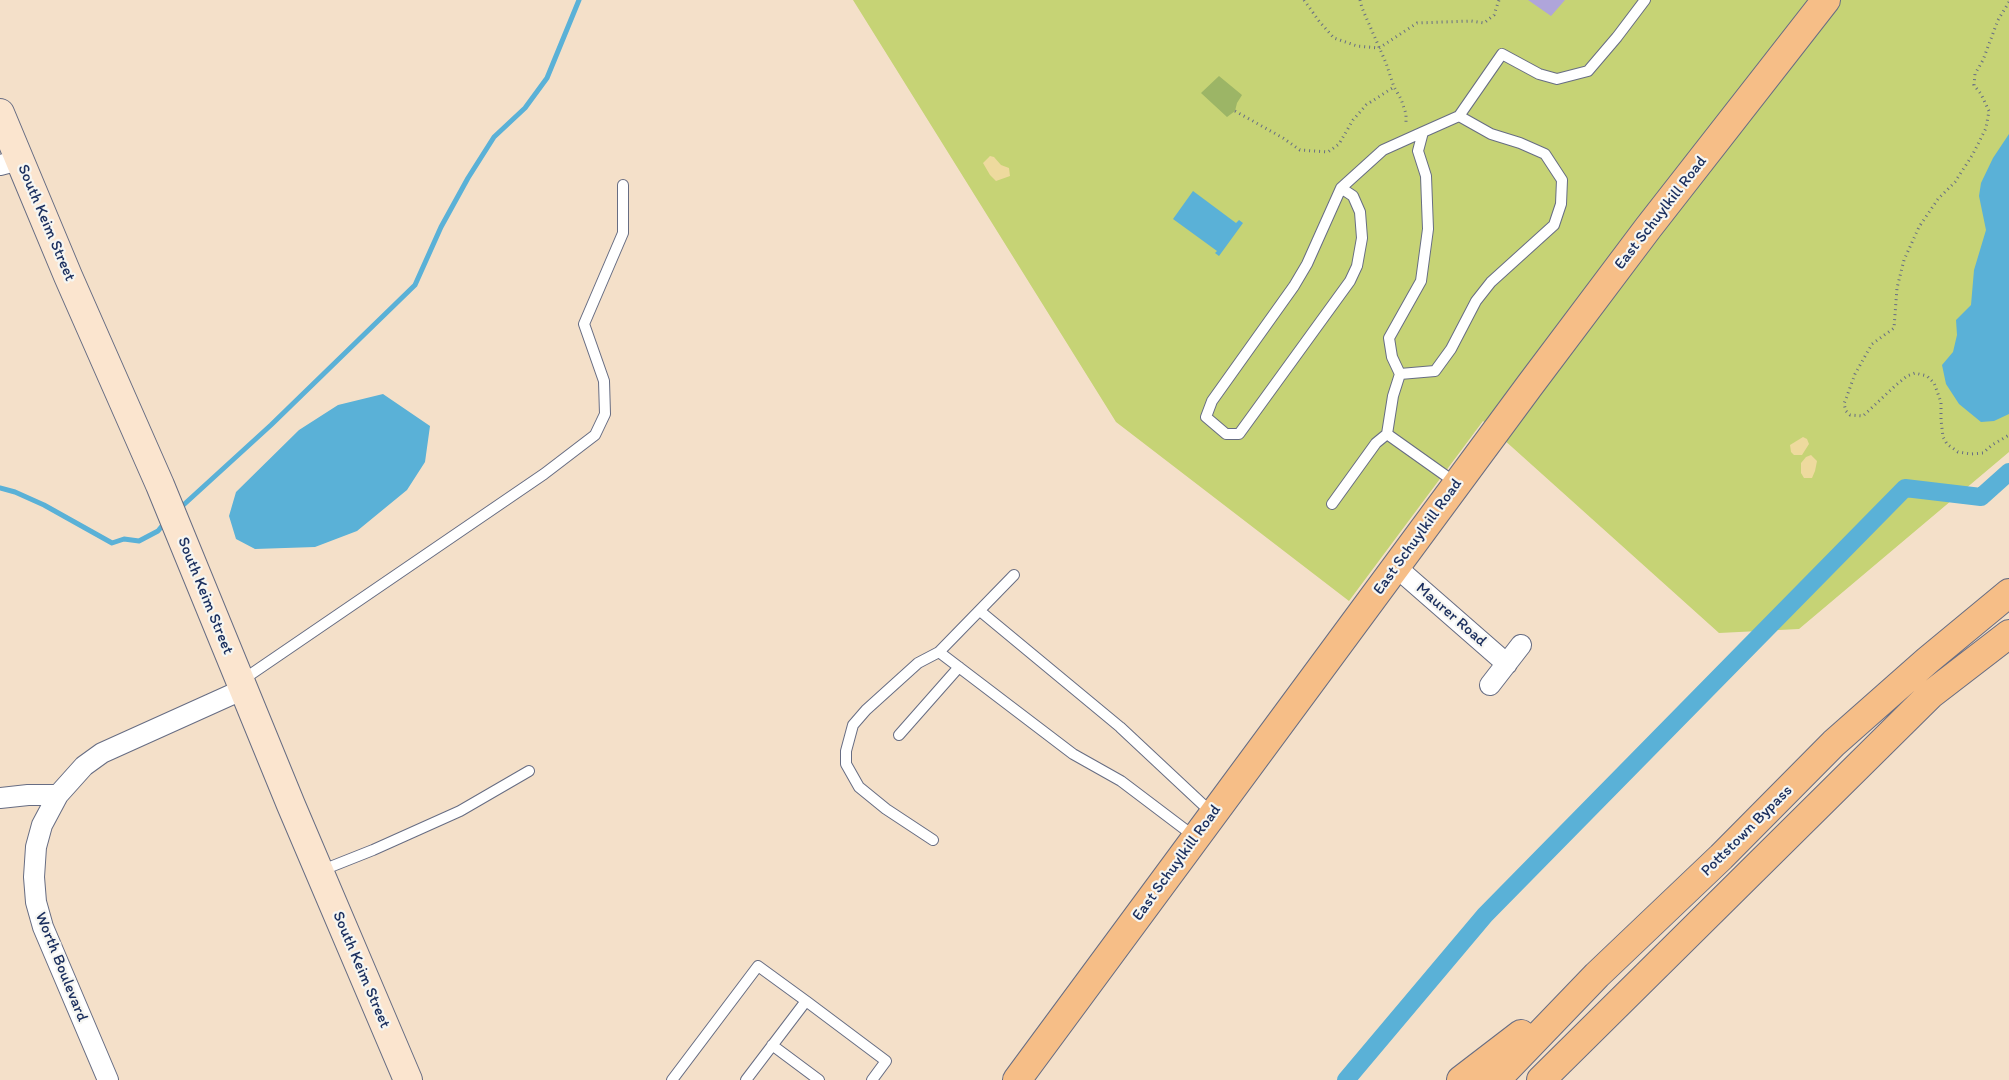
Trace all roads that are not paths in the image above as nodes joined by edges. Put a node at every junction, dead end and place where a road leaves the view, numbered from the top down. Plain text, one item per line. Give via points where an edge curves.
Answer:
1 (1645, 0) edge
2 (1826, 0) edge
3 (0, 113) edge
4 (1460, 116) junction
5 (1423, 132) junction
6 (10, 162) edge
7 (623, 185) dead end
8 (1341, 188) junction
9 (1400, 374) junction
10 (1387, 434) junction
11 (1457, 484) junction
12 (1332, 504) dead end
13 (1396, 566) junction
14 (1014, 576) dead end
15 (2009, 593) edge
16 (980, 611) junction
17 (2009, 634) edge
18 (1521, 645) dead end
19 (939, 652) junction
20 (1507, 664) junction
21 (959, 667) junction
22 (242, 685) junction
23 (1490, 686) dead end
24 (899, 735) dead end
25 (529, 771) dead end
26 (58, 795) junction
27 (0, 798) edge
28 (1213, 814) junction
29 (1196, 837) junction
30 (932, 840) dead end
31 (319, 871) junction
32 (1732, 891) junction
33 (1597, 975) junction
34 (806, 1001) junction
35 (772, 1046) junction
36 (108, 1080) edge
37 (407, 1080) edge
38 (672, 1080) edge
39 (746, 1080) edge
40 (819, 1080) edge
41 (872, 1080) edge
42 (1017, 1080) edge
43 (1461, 1080) edge
44 (1496, 1080) edge
45 (1541, 1080) edge
46 (1559, 1080) edge

1 - 4 lane via 1588,71 1557,79 1539,74 1502,54
2 - 11 main road, East Schuylkill Road via 1648,228
3 - 6 street, South Keim Street
4 - 5 lane
4 - 9 lane via 1491,134 1546,154 1562,180 1561,204 1554,224 1491,282 1476,301 1451,349 1435,371
5 - 8 lane via 1383,150
5 - 9 lane via 1418,151 1426,176 1428,230 1421,281 1388,338
6 - 22 street, South Keim Street via 68,276 160,485
7 - 22 lane via 623,233 584,324 604,381 606,414 594,435 544,474
8 - 8 lane via 1352,196 1360,212 1362,238 1357,266 1350,281 1239,434 1226,434 1206,417 1212,401 1294,286
9 - 10 lane
10 - 11 lane
10 - 12 lane via 1376,443
11 - 13 main road, East Schuylkill Road
13 - 20 street, Maurer Road
13 - 28 main road, East Schuylkill Road
14 - 16 lane
15 - 33 main road, Pottstown Bypass via 1834,743
16 - 19 lane
16 - 28 lane via 1120,728
17 - 32 main road, Pottstown Bypass via 1930,695
18 - 20 street
19 - 21 lane
19 - 30 lane via 918,663 866,710 853,725 846,751 846,764 859,787
20 - 23 street
21 - 24 lane
21 - 29 lane via 1073,754 1121,781
22 - 26 street, Worth Boulevard via 102,753 84,766
22 - 31 street, South Keim Street
25 - 31 lane via 460,811
26 - 27 street via 28,794
26 - 36 street, Worth Boulevard via 42,825 36,847 36,902 43,927
28 - 29 main road, East Schuylkill Road
29 - 42 main road, East Schuylkill Road
31 - 37 street, South Keim Street
32 - 45 main road, Pottstown Bypass
32 - 46 main road
33 - 43 main road
33 - 44 main road, Pottstown Bypass
34 - 35 lane
34 - 38 lane via 758,966
34 - 41 lane via 886,1061
35 - 39 lane
35 - 40 lane

